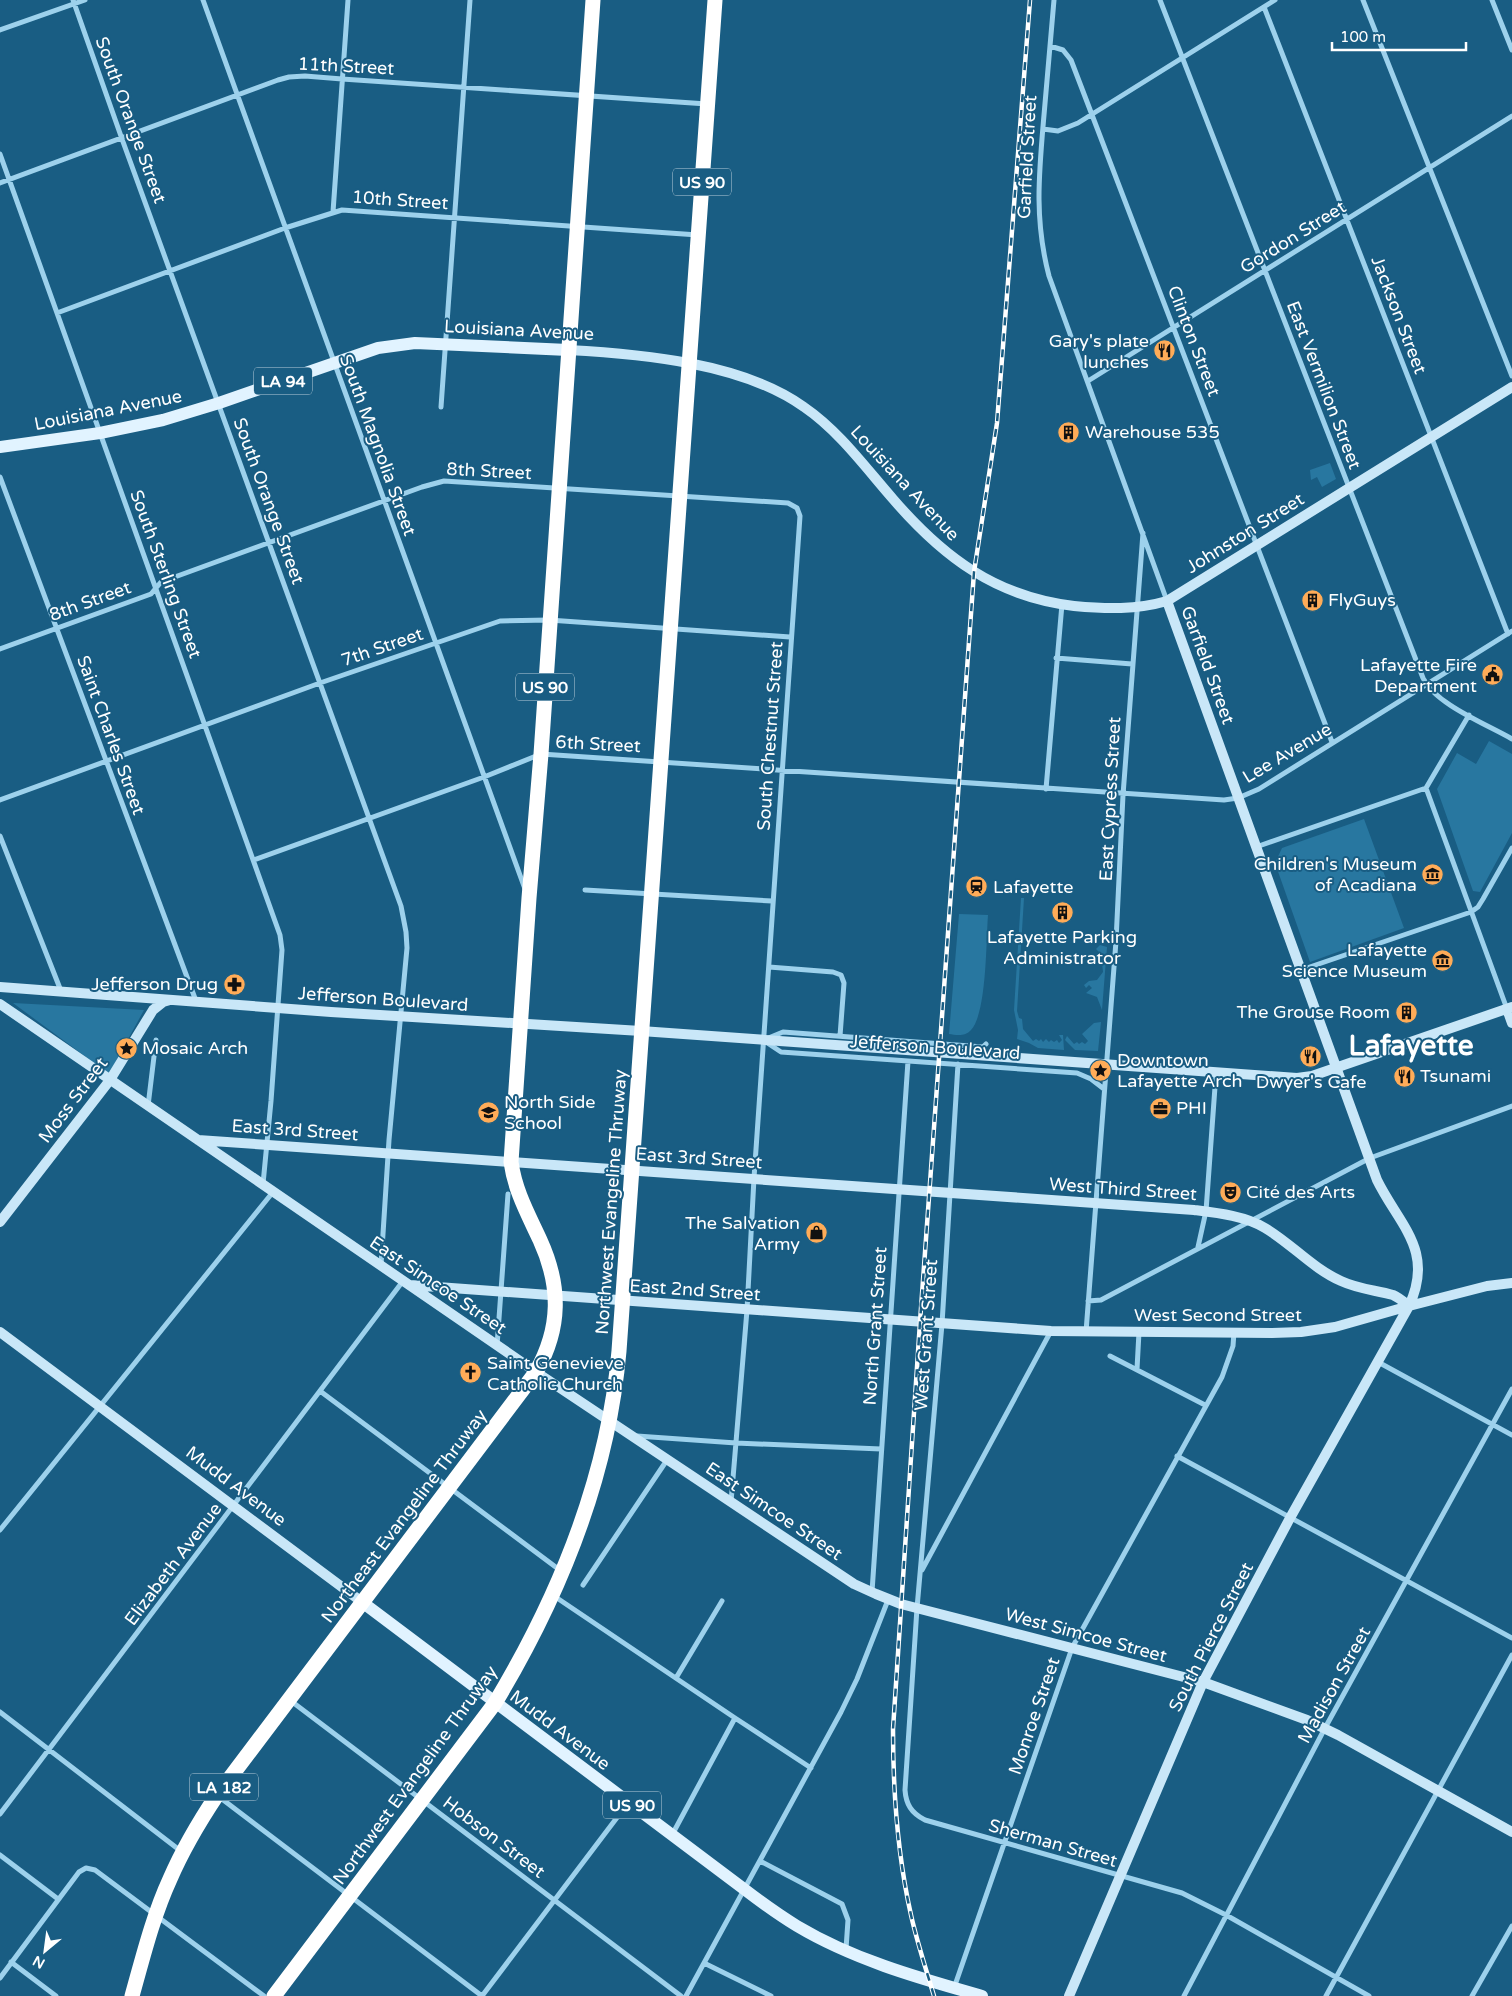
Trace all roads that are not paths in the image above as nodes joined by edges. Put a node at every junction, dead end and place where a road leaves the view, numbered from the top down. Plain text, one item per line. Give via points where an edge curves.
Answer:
1 (85, 0) edge
2 (203, 0) edge
3 (348, 0) edge
4 (470, 0) edge
5 (593, 0) edge
6 (714, 0) edge
7 (1054, 0) edge
8 (1160, 0) edge
9 (1275, 0) edge
10 (1362, 0) edge
11 (1492, 0) edge
12 (74, 2) edge
13 (1264, 7) junction
14 (0, 30) edge
15 (1050, 46) junction
16 (1512, 50) edge
17 (1182, 58) junction
18 (342, 78) junction
19 (464, 87) junction
20 (586, 95) junction
21 (238, 96) junction
22 (708, 104) junction
23 (1092, 115) junction
24 (1512, 116) edge
25 (1043, 129) junction
26 (122, 139) junction
27 (0, 154) edge
28 (1428, 169) junction
29 (9, 179) junction
30 (0, 182) edge
31 (333, 212) junction
32 (454, 218) junction
33 (1347, 219) junction
34 (577, 226) junction
35 (285, 228) junction
36 (698, 235) junction
37 (1265, 270) junction
38 (171, 271) junction
39 (57, 312) junction
40 (1174, 327) junction
41 (447, 343) junction
42 (568, 350) junction
43 (334, 362) junction
44 (688, 363) junction
45 (1512, 376) edge
46 (1088, 381) junction
47 (1512, 387) edge
48 (219, 403) junction
49 (441, 407) dead end
50 (100, 432) junction
51 (1432, 438) junction
52 (0, 447) edge
53 (0, 477) edge
54 (1349, 487) junction
55 (558, 488) junction
56 (680, 496) junction
57 (384, 501) junction
58 (797, 508) joint
59 (1143, 533) junction
60 (270, 543) junction
61 (1258, 545) junction
62 (974, 572) joint
63 (156, 588) junction
64 (1167, 600) junction
65 (1062, 604) junction
66 (1136, 608) junction
67 (549, 620) junction
68 (57, 628) junction
69 (670, 628) junction
70 (1510, 632) edge
71 (790, 637) junction
72 (436, 644) junction
73 (0, 649) edge
74 (1056, 658) junction
75 (1132, 664) junction
76 (320, 683) junction
77 (1426, 684) junction
78 (1469, 715) junction
79 (206, 726) junction
80 (1512, 738) edge
81 (1332, 742) junction
82 (541, 754) junction
83 (660, 761) junction
84 (106, 763) junction
85 (782, 771) junction
86 (484, 777) junction
87 (958, 783) joint
88 (1426, 788) junction
89 (1046, 789) junction
90 (1123, 795) junction
91 (1238, 798) junction
92 (0, 800) edge
93 (370, 818) junction
94 (0, 836) edge
95 (1256, 847) junction
96 (1512, 848) edge
97 (254, 860) junction
98 (585, 890) dead end
99 (651, 894) junction
100 (529, 898) junction
101 (772, 901) junction
102 (1471, 912) junction
103 (768, 967) junction
104 (1301, 970) junction
105 (0, 987) edge
106 (62, 992) junction
107 (172, 1000) junction
108 (196, 1002) junction
109 (0, 1004) edge
110 (278, 1008) junction
111 (1509, 1008) edge
112 (400, 1016) junction
113 (1512, 1023) edge
114 (520, 1024) junction
115 (641, 1032) junction
116 (840, 1036) junction
117 (156, 1040) dead end
118 (764, 1040) junction
119 (986, 1044) dead end
120 (908, 1061) junction
121 (958, 1064) junction
122 (1106, 1066) junction
123 (1336, 1068) junction
124 (1216, 1073) junction
125 (110, 1080) junction
126 (1104, 1089) junction
127 (148, 1106) junction
128 (1512, 1106) edge
129 (198, 1140) junction
130 (266, 1144) junction
131 (389, 1153) junction
132 (1370, 1158) junction
133 (511, 1162) junction
134 (632, 1170) junction
135 (754, 1178) junction
136 (263, 1184) junction
137 (898, 1189) junction
138 (930, 1191) joint
139 (273, 1192) junction
140 (949, 1193) junction
141 (508, 1194) dead end
142 (1095, 1203) junction
143 (1206, 1212) junction
144 (1248, 1220) junction
145 (0, 1222) edge
146 (1198, 1247) junction
147 (381, 1266) junction
148 (406, 1283) junction
149 (1512, 1283) edge
150 (501, 1292) junction
151 (555, 1296) junction
152 (622, 1301) junction
153 (1088, 1301) junction
154 (1409, 1306) junction
155 (747, 1310) junction
156 (890, 1320) junction
157 (920, 1322) joint
158 (942, 1324) junction
159 (1051, 1331) junction
160 (0, 1332) edge
161 (1086, 1332) junction
162 (1139, 1332) junction
163 (1234, 1332) junction
164 (498, 1346) junction
165 (1110, 1356) dead end
166 (1378, 1362) junction
167 (1137, 1370) junction
168 (536, 1372) junction
169 (1512, 1389) edge
170 (320, 1391) junction
171 (1206, 1405) junction
172 (99, 1407) junction
173 (608, 1420) junction
174 (1492, 1424) junction
175 (1512, 1435) edge
176 (631, 1436) junction
177 (736, 1443) junction
178 (881, 1448) junction
179 (1177, 1456) junction
180 (667, 1460) junction
181 (449, 1487) junction
182 (731, 1502) junction
183 (234, 1506) junction
184 (1290, 1518) junction
185 (0, 1530) edge
186 (920, 1572) junction
187 (563, 1573) junction
188 (1407, 1582) junction
189 (583, 1585) dead end
190 (872, 1593) junction
191 (554, 1595) junction
192 (888, 1600) junction
193 (722, 1601) dead end
194 (362, 1602) junction
195 (917, 1608) junction
196 (1512, 1638) edge
197 (1072, 1648) junction
198 (1512, 1655) edge
199 (676, 1678) junction
200 (1203, 1682) junction
201 (289, 1699) junction
202 (495, 1703) junction
203 (0, 1712) edge
204 (735, 1718) junction
205 (1325, 1728) junction
206 (49, 1750) junction
207 (811, 1768) junction
208 (1438, 1790) junction
209 (217, 1795) junction
210 (423, 1800) junction
211 (628, 1802) junction
212 (0, 1814) edge
213 (1512, 1832) edge
214 (672, 1835) junction
215 (1005, 1843) junction
216 (182, 1852) junction
217 (0, 1855) edge
218 (760, 1861) junction
219 (1120, 1876) junction
220 (744, 1889) junction
221 (350, 1896) junction
222 (58, 1899) junction
223 (554, 1900) junction
224 (1226, 1914) junction
225 (156, 1916) junction
226 (1512, 1926) edge
227 (846, 1950) junction
228 (12, 1962) junction
229 (704, 1963) junction
230 (0, 1978) edge
231 (1336, 1978) junction
232 (954, 1988) junction
233 (56, 1996) edge
234 (132, 1996) edge
235 (264, 1996) edge
236 (274, 1996) edge
237 (482, 1996) edge
238 (682, 1996) edge
239 (686, 1996) edge
240 (771, 1996) edge
241 (981, 1996) edge
242 (1069, 1996) edge
243 (1184, 1996) edge
244 (1326, 1996) edge
245 (1369, 1996) edge
246 (1472, 1996) edge

1 - 12 street
2 - 21 street, South Magnolia Street
3 - 18 street
4 - 19 street
5 - 20 highway, US 90
6 - 22 highway, US 90
7 - 15 street, Garfield Street
8 - 17 street, East Vermilion Street
9 - 13 street
10 - 28 street
11 - 16 street
12 - 14 street
12 - 26 street, South Orange Street
13 - 17 street
13 - 33 street, Jackson Street
15 - 23 street, Clinton Street via 1068,54
15 - 25 street, Garfield Street
17 - 23 street
17 - 37 street, East Vermilion Street
18 - 19 street, 11th Street
18 - 21 street, 11th Street via 289,77
18 - 31 street
19 - 20 street, 11th Street
19 - 32 street
20 - 22 street, 11th Street
20 - 34 highway, US 90
21 - 26 street, 11th Street
21 - 35 street, South Magnolia Street
22 - 36 highway, US 90
23 - 25 street via 1065,129
23 - 40 street, Clinton Street
24 - 28 street, Gordon Street
25 - 46 street, Garfield Street via 1038,202 1043,254
26 - 29 street, 11th Street
26 - 38 street, South Orange Street
27 - 29 street, South Sterling Street
28 - 33 street, Gordon Street
28 - 45 street
29 - 30 street, 11th Street
29 - 39 street, South Sterling Street
31 - 32 street, 10th Street via 352,210
31 - 35 street, 10th Street
32 - 34 street, 10th Street
32 - 41 street
33 - 37 street, Gordon Street
33 - 51 street, Jackson Street
34 - 36 street, 10th Street
34 - 42 highway, US 90
35 - 38 street, 10th Street
35 - 43 street, South Magnolia Street
36 - 44 highway, US 90
37 - 40 street, Gordon Street
37 - 54 street, East Vermilion Street
38 - 39 street, 10th Street
38 - 48 street, South Orange Street
39 - 50 street, South Sterling Street
40 - 46 street, Gordon Street
40 - 61 street, Clinton Street
41 - 42 main road, Louisiana Avenue / LA 94
41 - 43 main road, Louisiana Avenue / LA 94 via 395,345
41 - 49 street
42 - 44 street, Louisiana Avenue
42 - 55 highway, US 90
43 - 48 main road, Louisiana Avenue / LA 94
43 - 57 street, South Magnolia Street
44 - 56 highway, US 90
44 - 62 street, Louisiana Avenue via 766,386 804,406 836,434 928,537 947,555
46 - 59 street, Garfield Street
47 - 51 street, Johnston Street
48 - 50 main road, Louisiana Avenue / LA 94 via 163,420
48 - 60 street, South Orange Street
50 - 52 main road, Louisiana Avenue / LA 94
50 - 63 street, South Sterling Street
51 - 54 street, Johnston Street
51 - 70 street, Jackson Street
53 - 68 street, Saint Charles Street
54 - 61 street, Johnston Street
54 - 77 street, East Vermilion Street
55 - 56 street, 8th Street
55 - 57 street, 8th Street via 444,481
55 - 67 highway, US 90
56 - 58 street, 8th Street via 788,503
56 - 69 highway, US 90
57 - 60 street, 8th Street
57 - 72 street, South Magnolia Street
58 - 71 street, South Chestnut Street via 800,516
59 - 64 street, Garfield Street
59 - 66 street, East Cypress Street
60 - 63 street, 8th Street via 161,582
60 - 76 street, South Orange Street
61 - 64 street, Johnston Street
61 - 81 street, Clinton Street
62 - 65 street, Johnston Street via 1027,597
63 - 68 street, 8th Street via 151,594
63 - 79 street, South Sterling Street
64 - 66 street, Johnston Street
64 - 91 street, Garfield Street
65 - 66 street, Johnston Street
65 - 74 street
66 - 75 street, East Cypress Street
67 - 69 street, 7th Street
67 - 72 street, 7th Street via 500,621
67 - 82 highway, US 90
68 - 73 street, 8th Street
68 - 84 street, Saint Charles Street
69 - 71 street, 7th Street
69 - 83 highway, US 90
70 - 77 street, Lee Avenue
71 - 85 street, South Chestnut Street
72 - 76 street, 7th Street
72 - 86 street, South Magnolia Street
74 - 75 street
74 - 89 street
75 - 90 street, East Cypress Street
76 - 79 street, 7th Street
76 - 93 street, South Orange Street
77 - 78 street, East Vermilion Street via 1436,696
77 - 81 street, Lee Avenue
78 - 80 street, East Vermilion Street
78 - 88 street
79 - 84 street, 7th Street
79 - 97 street, South Sterling Street
81 - 91 street, Lee Avenue
82 - 83 street, 6th Street
82 - 86 street, 6th Street
82 - 100 highway, US 90
83 - 85 street, 6th Street
83 - 99 highway, US 90
84 - 92 street, 7th Street
84 - 108 street, Saint Charles Street
85 - 87 street, 6th Street
85 - 101 street, South Chestnut Street
86 - 93 street, 6th Street
86 - 100 street, South Magnolia Street
87 - 89 street, Lee Avenue
88 - 95 street
88 - 102 street
89 - 90 street, Lee Avenue
90 - 91 street, Lee Avenue via 1210,801
90 - 122 street, East Cypress Street
91 - 95 street, Garfield Street
93 - 97 street, 6th Street
93 - 112 street, South Orange Street via 398,893 406,926
94 - 106 street
95 - 104 street, Garfield Street
96 - 102 street via 1478,907
97 - 110 street, South Sterling Street via 280,935
98 - 99 street
99 - 101 street
99 - 115 highway, US 90
100 - 114 highway, US 90
101 - 103 street, South Chestnut Street
102 - 104 street
102 - 111 street
103 - 116 street via 833,972 841,976 844,983
103 - 118 street, South Chestnut Street
104 - 123 street, Garfield Street
105 - 106 street, Jefferson Boulevard
106 - 107 street, Jefferson Boulevard
107 - 108 street, Jefferson Boulevard
107 - 125 street, Moss Street via 153,1010
108 - 110 street, Jefferson Boulevard
109 - 125 street, East Simcoe Street
110 - 112 street, Jefferson Boulevard
110 - 130 street, South Sterling Street
111 - 113 street
111 - 123 street, Jefferson Boulevard
112 - 114 street, Jefferson Boulevard
112 - 131 street, South Orange Street
114 - 115 street, Jefferson Boulevard
114 - 133 highway, Northeast Evangeline Thruway / US 90
115 - 118 street, Jefferson Boulevard
115 - 134 highway, Northwest Evangeline Thruway / US 90
116 - 118 street, Jefferson Boulevard via 783,1032
116 - 119 street, Jefferson Boulevard via 983,1047
117 - 127 street
118 - 120 street, Jefferson Boulevard via 781,1052
118 - 122 street, Jefferson Boulevard
118 - 135 street, South Chestnut Street
120 - 121 street, Jefferson Boulevard
120 - 137 street, North Grant Street
121 - 126 street, Jefferson Boulevard via 1077,1073
121 - 140 street, West Grant Street
122 - 124 street, Jefferson Boulevard
122 - 126 street, East Cypress Street
123 - 124 street, Jefferson Boulevard via 1302,1078
123 - 132 street, Garfield Street
124 - 143 street
125 - 127 street, East Simcoe Street
125 - 145 street, Moss Street
126 - 142 street, East Cypress Street
127 - 129 street, East Simcoe Street
128 - 132 street
129 - 130 street, East 3rd Street
129 - 136 street, East Simcoe Street
130 - 131 street, East 3rd Street
130 - 136 street, South Sterling Street
131 - 133 street, East 3rd Street
131 - 147 street, South Orange Street
132 - 144 street
132 - 154 street, Garfield Street via 1377,1180 1408,1230 1417,1253 1416,1288
133 - 134 street, East 3rd Street
133 - 151 highway, Northeast Evangeline Thruway / US 90 via 518,1193 550,1265
134 - 135 street, East 3rd Street
134 - 152 highway, Northwest Evangeline Thruway / US 90
135 - 137 street, East 3rd Street
135 - 155 street, South Chestnut Street
136 - 139 street, East Simcoe Street
137 - 138 street, East 3rd Street
137 - 156 street, North Grant Street
138 - 140 street, West Third Street
139 - 147 street, East Simcoe Street
139 - 172 street
140 - 142 street, West Third Street
140 - 158 street, West Grant Street
141 - 150 street
142 - 143 street, West Third Street
142 - 153 street, East Cypress Street
143 - 144 street, West Third Street
143 - 146 street
144 - 146 street
144 - 154 street, West Third Street via 1270,1231 1328,1275 1360,1288 1393,1296
146 - 153 street via 1101,1300
147 - 148 street, East Simcoe Street
148 - 150 street, East 2nd Street
148 - 164 street, East Simcoe Street
148 - 170 street, Elizabeth Avenue
149 - 154 street, West Second Street via 1487,1286
150 - 151 street, East 2nd Street
150 - 164 street
151 - 152 street, East 2nd Street
151 - 168 highway, Northeast Evangeline Thruway / US 90 via 556,1314 550,1344
152 - 155 street, East 2nd Street
152 - 173 highway, Northwest Evangeline Thruway / US 90 via 618,1358
153 - 161 street, East Cypress Street
154 - 163 street, West Second Street via 1323,1329
154 - 166 street, South Pierce Street
155 - 156 street, East 2nd Street
155 - 177 street, South Chestnut Street
156 - 157 street, East 2nd Street
156 - 178 street, North Grant Street
157 - 158 street, West Second Street
158 - 159 street, West Second Street
158 - 186 street, West Grant Street
159 - 161 street, West Second Street
159 - 186 street
160 - 172 street, Mudd Avenue
161 - 162 street, West Second Street
162 - 163 street, West Second Street
162 - 167 street
163 - 171 street, Monroe Street via 1228,1364
164 - 168 street, East Simcoe Street
165 - 167 street
166 - 174 street
166 - 184 street, South Pierce Street
167 - 171 street
168 - 173 street, East Simcoe Street
168 - 181 highway, Northeast Evangeline Thruway / US 90
169 - 174 street, Madison Street
170 - 181 street
170 - 183 street, Elizabeth Avenue
171 - 179 street, Monroe Street
172 - 183 street, Mudd Avenue
172 - 185 street
173 - 176 street, East Simcoe Street
173 - 187 highway, Northwest Evangeline Thruway / US 90 via 591,1493
174 - 175 street
174 - 188 street, Madison Street
176 - 177 street
176 - 180 street, East Simcoe Street
177 - 178 street
177 - 182 street, South Chestnut Street
178 - 190 street, North Grant Street
179 - 184 street
179 - 197 street, Monroe Street
180 - 182 street, East Simcoe Street
180 - 189 street
181 - 187 street
181 - 194 highway, Northeast Evangeline Thruway / US 90
182 - 190 street, East Simcoe Street
183 - 194 street, Mudd Avenue
183 - 206 street, Elizabeth Avenue
184 - 188 street
184 - 200 street, South Pierce Street
186 - 195 street, West Grant Street
187 - 191 highway, Northwest Evangeline Thruway / US 90
188 - 196 street
188 - 205 street, Madison Street
190 - 192 street, East Simcoe Street
191 - 199 street
191 - 202 highway, Northwest Evangeline Thruway / US 90
192 - 195 street, West Simcoe Street
192 - 207 street via 857,1679
193 - 199 street
194 - 201 highway, Northeast Evangeline Thruway / LA 182
194 - 202 main road, Mudd Avenue / US 90
195 - 197 street, West Simcoe Street
195 - 215 street, Sherman Street via 905,1790 909,1807 925,1820
197 - 200 street, West Simcoe Street
197 - 215 street, Monroe Street
198 - 208 street
199 - 204 street
200 - 205 street, West Simcoe Street
200 - 219 street, South Pierce Street
201 - 209 highway, Northeast Evangeline Thruway / LA 182
201 - 210 street, Hobson Street
202 - 210 highway, Northwest Evangeline Thruway
202 - 211 main road, Mudd Avenue / US 90
203 - 206 street
204 - 207 street
204 - 214 street
205 - 208 street, West Simcoe Street
205 - 224 street, Madison Street
206 - 212 street, Elizabeth Avenue
206 - 216 street
207 - 218 street
208 - 213 street, West Simcoe Street
208 - 231 street
209 - 216 highway, Northeast Evangeline Thruway / LA 182
209 - 221 street
210 - 221 highway, Northwest Evangeline Thruway
210 - 223 street, Hobson Street
211 - 214 main road, Mudd Avenue / US 90
211 - 223 street
214 - 220 main road, Mudd Avenue / US 90
215 - 219 street, Sherman Street
215 - 232 street, Monroe Street
216 - 225 highway, Northeast Evangeline Thruway / LA 182
217 - 222 street
218 - 220 street
218 - 227 street via 842,1904 848,1920
219 - 224 street, Sherman Street via 1182,1893
219 - 242 street, South Pierce Street
220 - 227 main road, Mudd Avenue / US 90 via 798,1927
220 - 229 street
221 - 236 highway, Northwest Evangeline Thruway
221 - 237 street
222 - 225 street via 78,1872 88,1868
222 - 228 street
223 - 237 street
223 - 238 street, Hobson Street
224 - 231 street, Sherman Street
224 - 243 street, Madison Street
225 - 234 highway, Northeast Evangeline Thruway / LA 182
225 - 235 street
226 - 246 street
227 - 232 main road, Mudd Avenue / US 90
228 - 230 street
228 - 233 street
229 - 239 street
229 - 240 street
231 - 244 street
231 - 245 street, Sherman Street
232 - 241 main road, US 90

